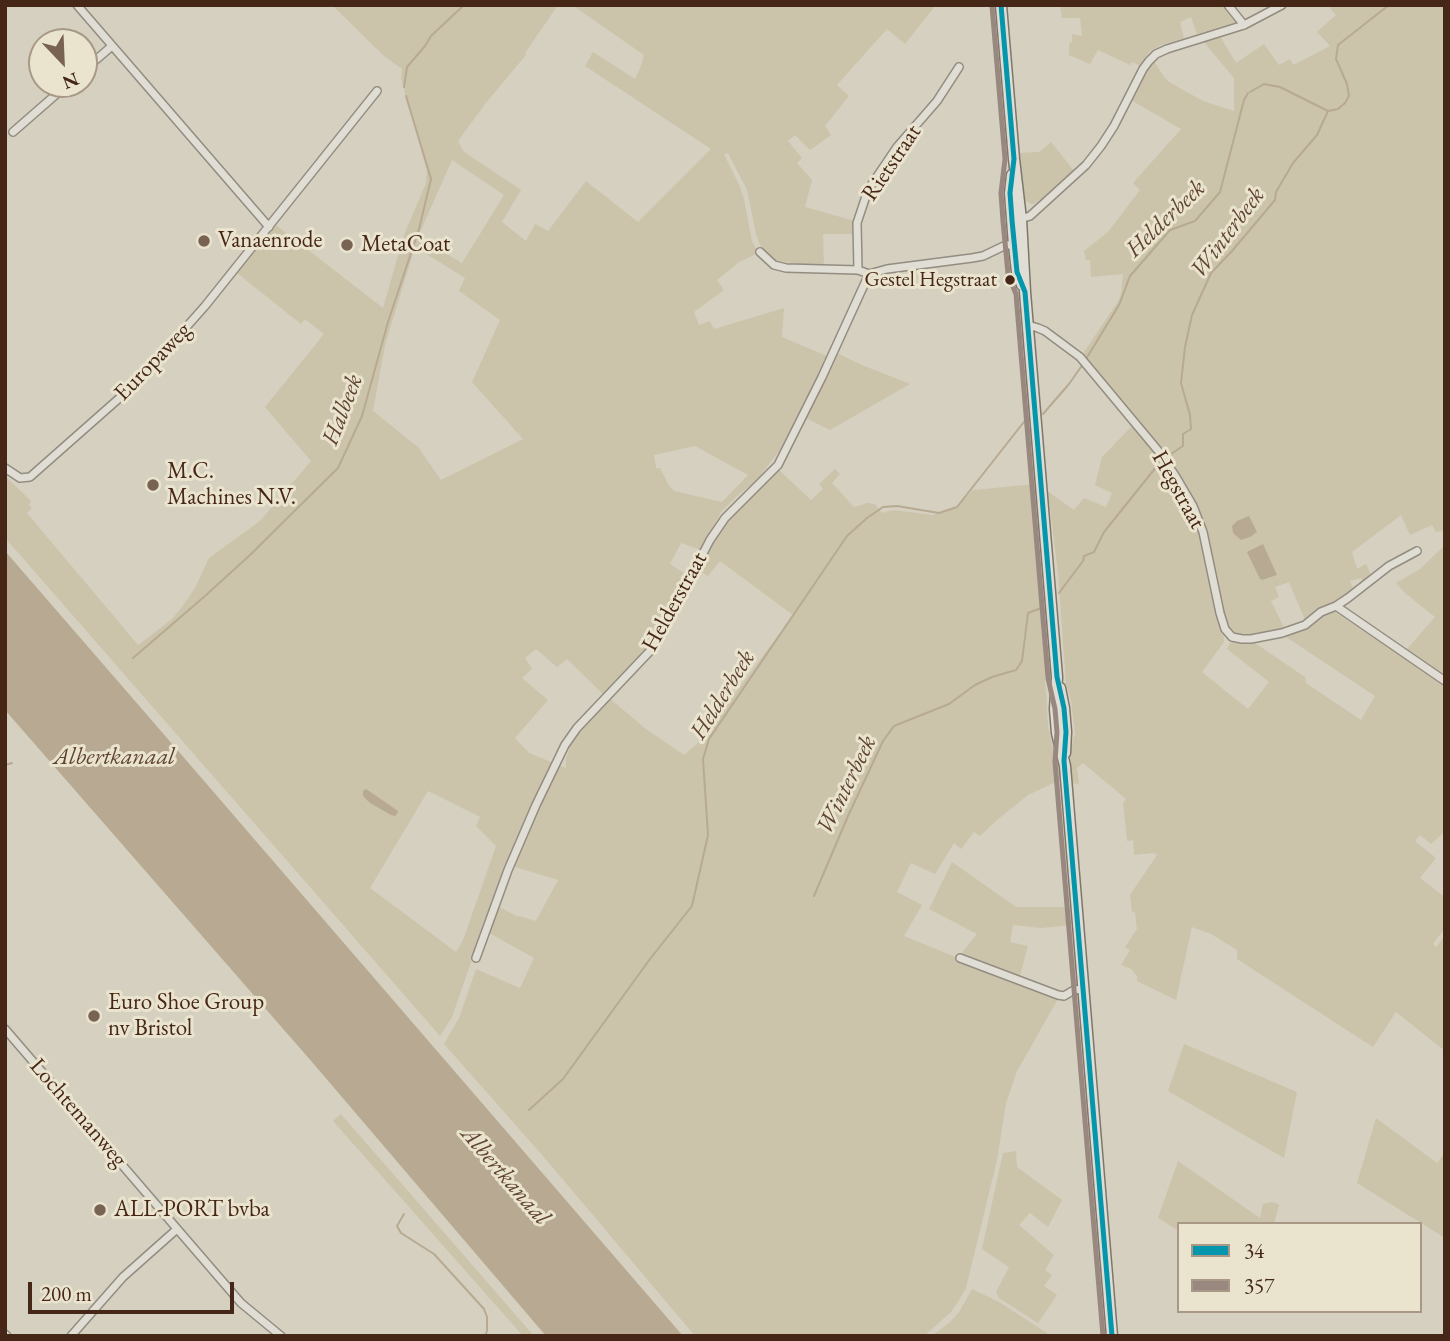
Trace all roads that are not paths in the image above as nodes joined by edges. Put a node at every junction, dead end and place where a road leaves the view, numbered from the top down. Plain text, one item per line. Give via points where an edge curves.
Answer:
1 (77, 5) edge
2 (1001, 5) edge
3 (1228, 5) edge
4 (1282, 5) edge
5 (1244, 25) junction
6 (112, 46) junction
7 (98, 58) edge
8 (959, 67) dead end
9 (377, 91) dead end
10 (52, 98) edge
11 (13, 132) dead end
12 (1017, 220) junction
13 (269, 227) junction
14 (1018, 245) junction
15 (760, 252) dead end
16 (858, 270) junction
17 (869, 274) junction
18 (1028, 325) junction
19 (5, 468) edge
20 (1417, 551) dead end
21 (1336, 606) junction
22 (1445, 681) edge
23 (476, 958) dead end
24 (960, 958) dead end
25 (1084, 989) junction
26 (5, 1030) edge
27 (177, 1228) junction
28 (71, 1336) edge
29 (281, 1336) edge
30 (1112, 1336) edge

1 - 6 street
2 - 12 main road
3 - 5 street
4 - 5 street
5 - 12 street via 1156,54 1086,165 1030,216
6 - 7 street
6 - 13 street
8 - 16 street, Rietstraat via 868,190 857,223
9 - 13 street, Europaweg
10 - 11 street
12 - 14 main road
13 - 19 street, Europaweg via 191,323 124,394 30,477 20,478
14 - 17 street via 983,256
14 - 18 main road
15 - 16 street via 774,265 786,268
16 - 17 street
17 - 23 street, Helderstraat via 778,465 717,529 650,652 565,745 513,859
18 - 21 street, Hegstraat via 1045,331 1080,357 1176,477 1203,532 1220,613 1232,637 1251,639 1282,633
18 - 25 main road via 1057,677 1064,708 1064,764
20 - 21 street, Hegstraat
21 - 22 street
24 - 25 street via 1058,995
25 - 30 main road
26 - 27 street, Lochtemanweg
27 - 28 street via 123,1277
27 - 29 street, Lochtemanweg via 241,1303

